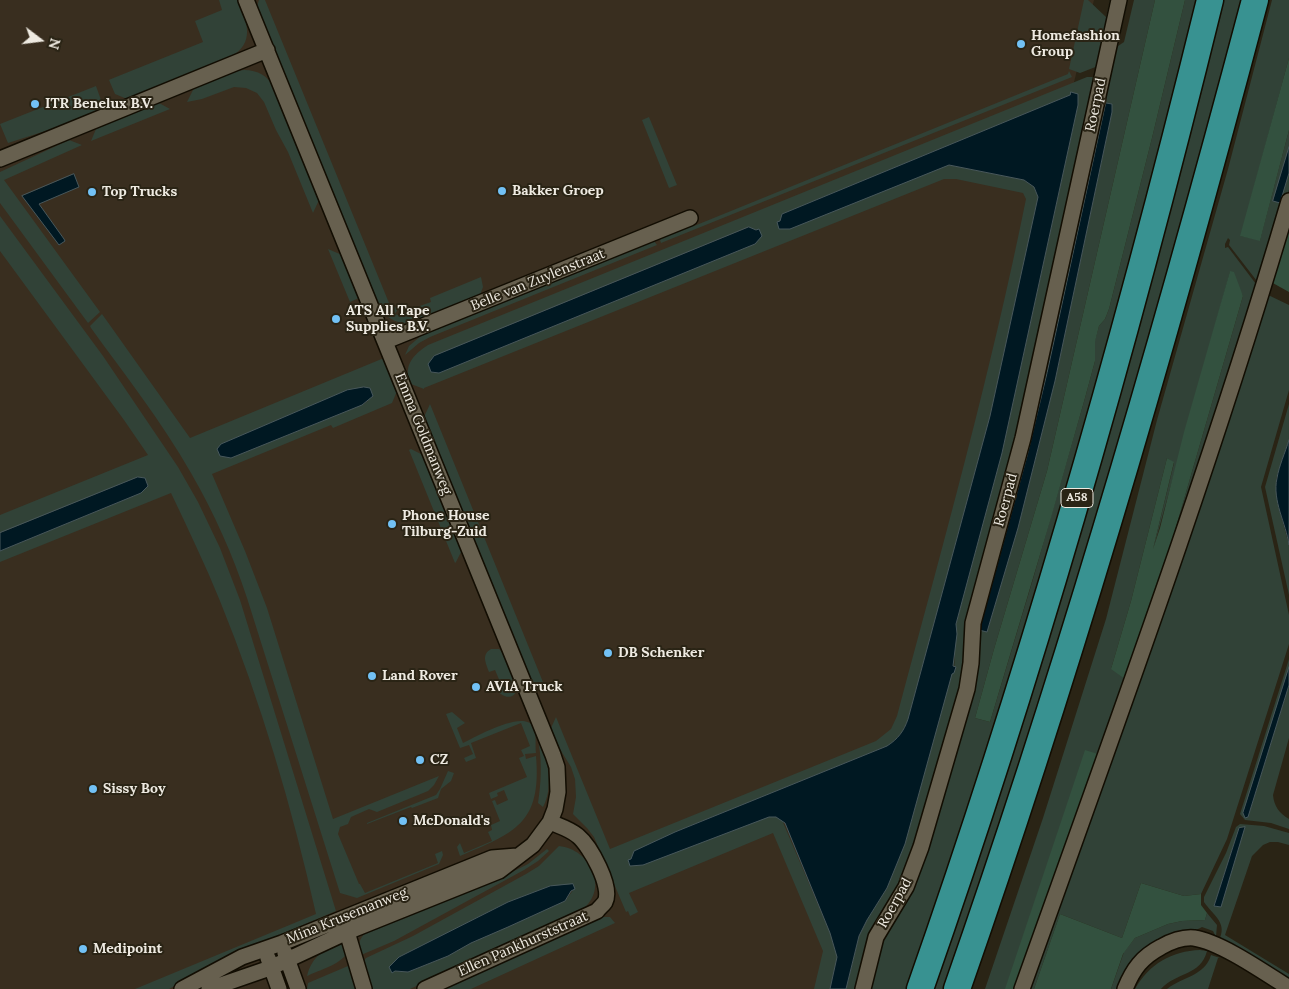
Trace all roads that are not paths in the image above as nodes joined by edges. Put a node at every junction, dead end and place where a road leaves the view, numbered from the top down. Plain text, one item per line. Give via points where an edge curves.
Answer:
1 (246, 0) edge
2 (1118, 0) edge
3 (1210, 0) edge
4 (1256, 0) edge
5 (266, 50) junction
6 (0, 159) edge
7 (1289, 201) edge
8 (690, 218) dead end
9 (386, 341) junction
10 (550, 822) junction
11 (517, 856) junction
12 (347, 932) junction
13 (281, 943) junction
14 (265, 949) junction
15 (288, 961) junction
16 (270, 968) junction
17 (1289, 988) edge
18 (182, 989) edge
19 (209, 989) edge
20 (279, 989) edge
21 (298, 989) edge
22 (364, 989) edge
23 (425, 989) edge
24 (863, 989) edge
25 (920, 989) edge
26 (957, 989) edge
27 (1022, 989) edge
28 (1125, 989) edge

1 - 5 street, Emma Goldmanweg
2 - 24 street, Roerpad via 1023,438 973,623 966,689 921,847 906,887 876,937
3 - 25 highway, A58 via 1172,157 1090,454 992,779
4 - 26 highway, A58 via 1208,178 1069,653
5 - 6 street
5 - 9 street, Emma Goldmanweg
7 - 27 street via 1173,564
8 - 9 street, Belle van Zuylenstraat
9 - 10 street, Emma Goldmanweg via 553,755 558,792
10 - 11 street, Mina Krusemanweg via 533,845
10 - 23 street, Ellen Pankhurststraat via 578,836 586,846 605,883 605,901 597,911
11 - 12 street, Mina Krusemanweg via 499,871
11 - 13 street, Mina Krusemanweg via 492,858
12 - 15 street, Mina Krusemanweg
12 - 22 street
13 - 14 street, Mina Krusemanweg
13 - 15 street
14 - 16 street
14 - 18 street, Mina Krusemanweg via 242,956
15 - 16 street, Mina Krusemanweg
15 - 21 street
16 - 19 street, Mina Krusemanweg
16 - 20 street
17 - 28 street via 1215,944 1193,938 1171,942 1137,963

